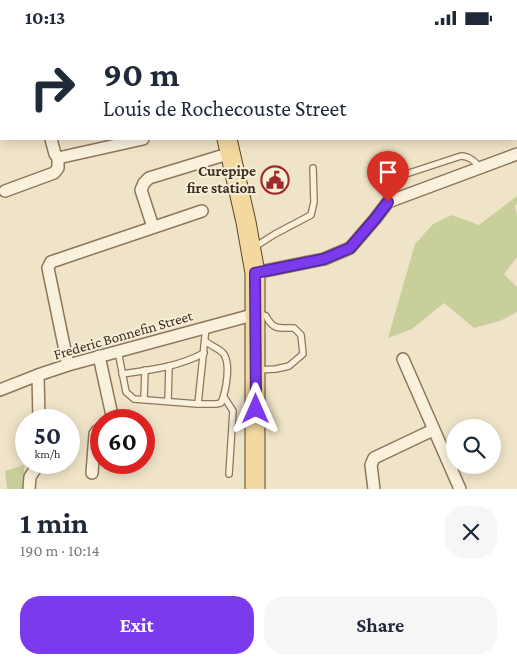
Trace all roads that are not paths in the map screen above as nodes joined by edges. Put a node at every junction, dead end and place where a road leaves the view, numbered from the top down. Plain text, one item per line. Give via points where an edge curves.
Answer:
1 (51, 140) edge
2 (139, 140) edge
3 (229, 146) edge
4 (517, 154) edge
5 (58, 158) junction
6 (480, 167) junction
7 (313, 168) dead end
8 (5, 191) dead end
9 (388, 202) junction
10 (202, 211) dead end
11 (153, 227) junction
12 (251, 249) junction
13 (255, 273) junction
14 (256, 312) junction
15 (206, 327) junction
16 (205, 341) junction
17 (118, 351) junction
18 (204, 353) junction
19 (99, 357) junction
20 (403, 359) dead end
21 (68, 365) junction
22 (169, 367) junction
23 (145, 370) junction
24 (256, 370) junction
25 (122, 374) junction
26 (38, 375) junction
27 (0, 390) edge
28 (224, 397) junction
29 (144, 399) junction
30 (168, 401) junction
31 (198, 404) junction
32 (39, 409) edge
33 (111, 409) edge
34 (433, 430) junction
35 (32, 474) edge
36 (229, 474) dead end
37 (29, 489) edge
38 (255, 489) edge
39 (374, 489) edge
40 (460, 489) edge

1 - 5 street
2 - 5 street
3 - 11 street via 149,178 144,183 141,190
3 - 12 main road
4 - 6 street
5 - 8 street via 58,168 54,173
6 - 9 street
6 - 9 lane via 473,160 461,156 406,174 395,181 389,191
7 - 12 lane via 311,215
9 - 13 street via 350,248 324,259
10 - 11 street
11 - 21 street via 50,262 48,268
12 - 13 main road
13 - 14 main road
14 - 15 street, Frederic Bonnefin Street
14 - 24 main road
14 - 24 lane via 266,316 270,324 277,327 294,328 301,335 303,354 289,366
15 - 16 lane
15 - 17 street, Frederic Bonnefin Street
16 - 18 lane
16 - 28 lane via 228,360
17 - 19 street, Frederic Bonnefin Street
17 - 25 lane
18 - 22 lane
18 - 31 lane
19 - 21 street, Frederic Bonnefin Street
19 - 33 street
20 - 34 street
21 - 26 street, Frederic Bonnefin Street
22 - 23 lane
22 - 30 lane
23 - 25 lane
23 - 29 lane
24 - 38 main road
25 - 29 lane via 126,392 134,399
26 - 27 street, Frederic Bonnefin Street
26 - 32 street
28 - 31 lane via 221,403
28 - 36 lane via 233,411
29 - 30 lane
30 - 31 lane
34 - 39 street via 374,458 371,465
34 - 40 street
35 - 37 street

